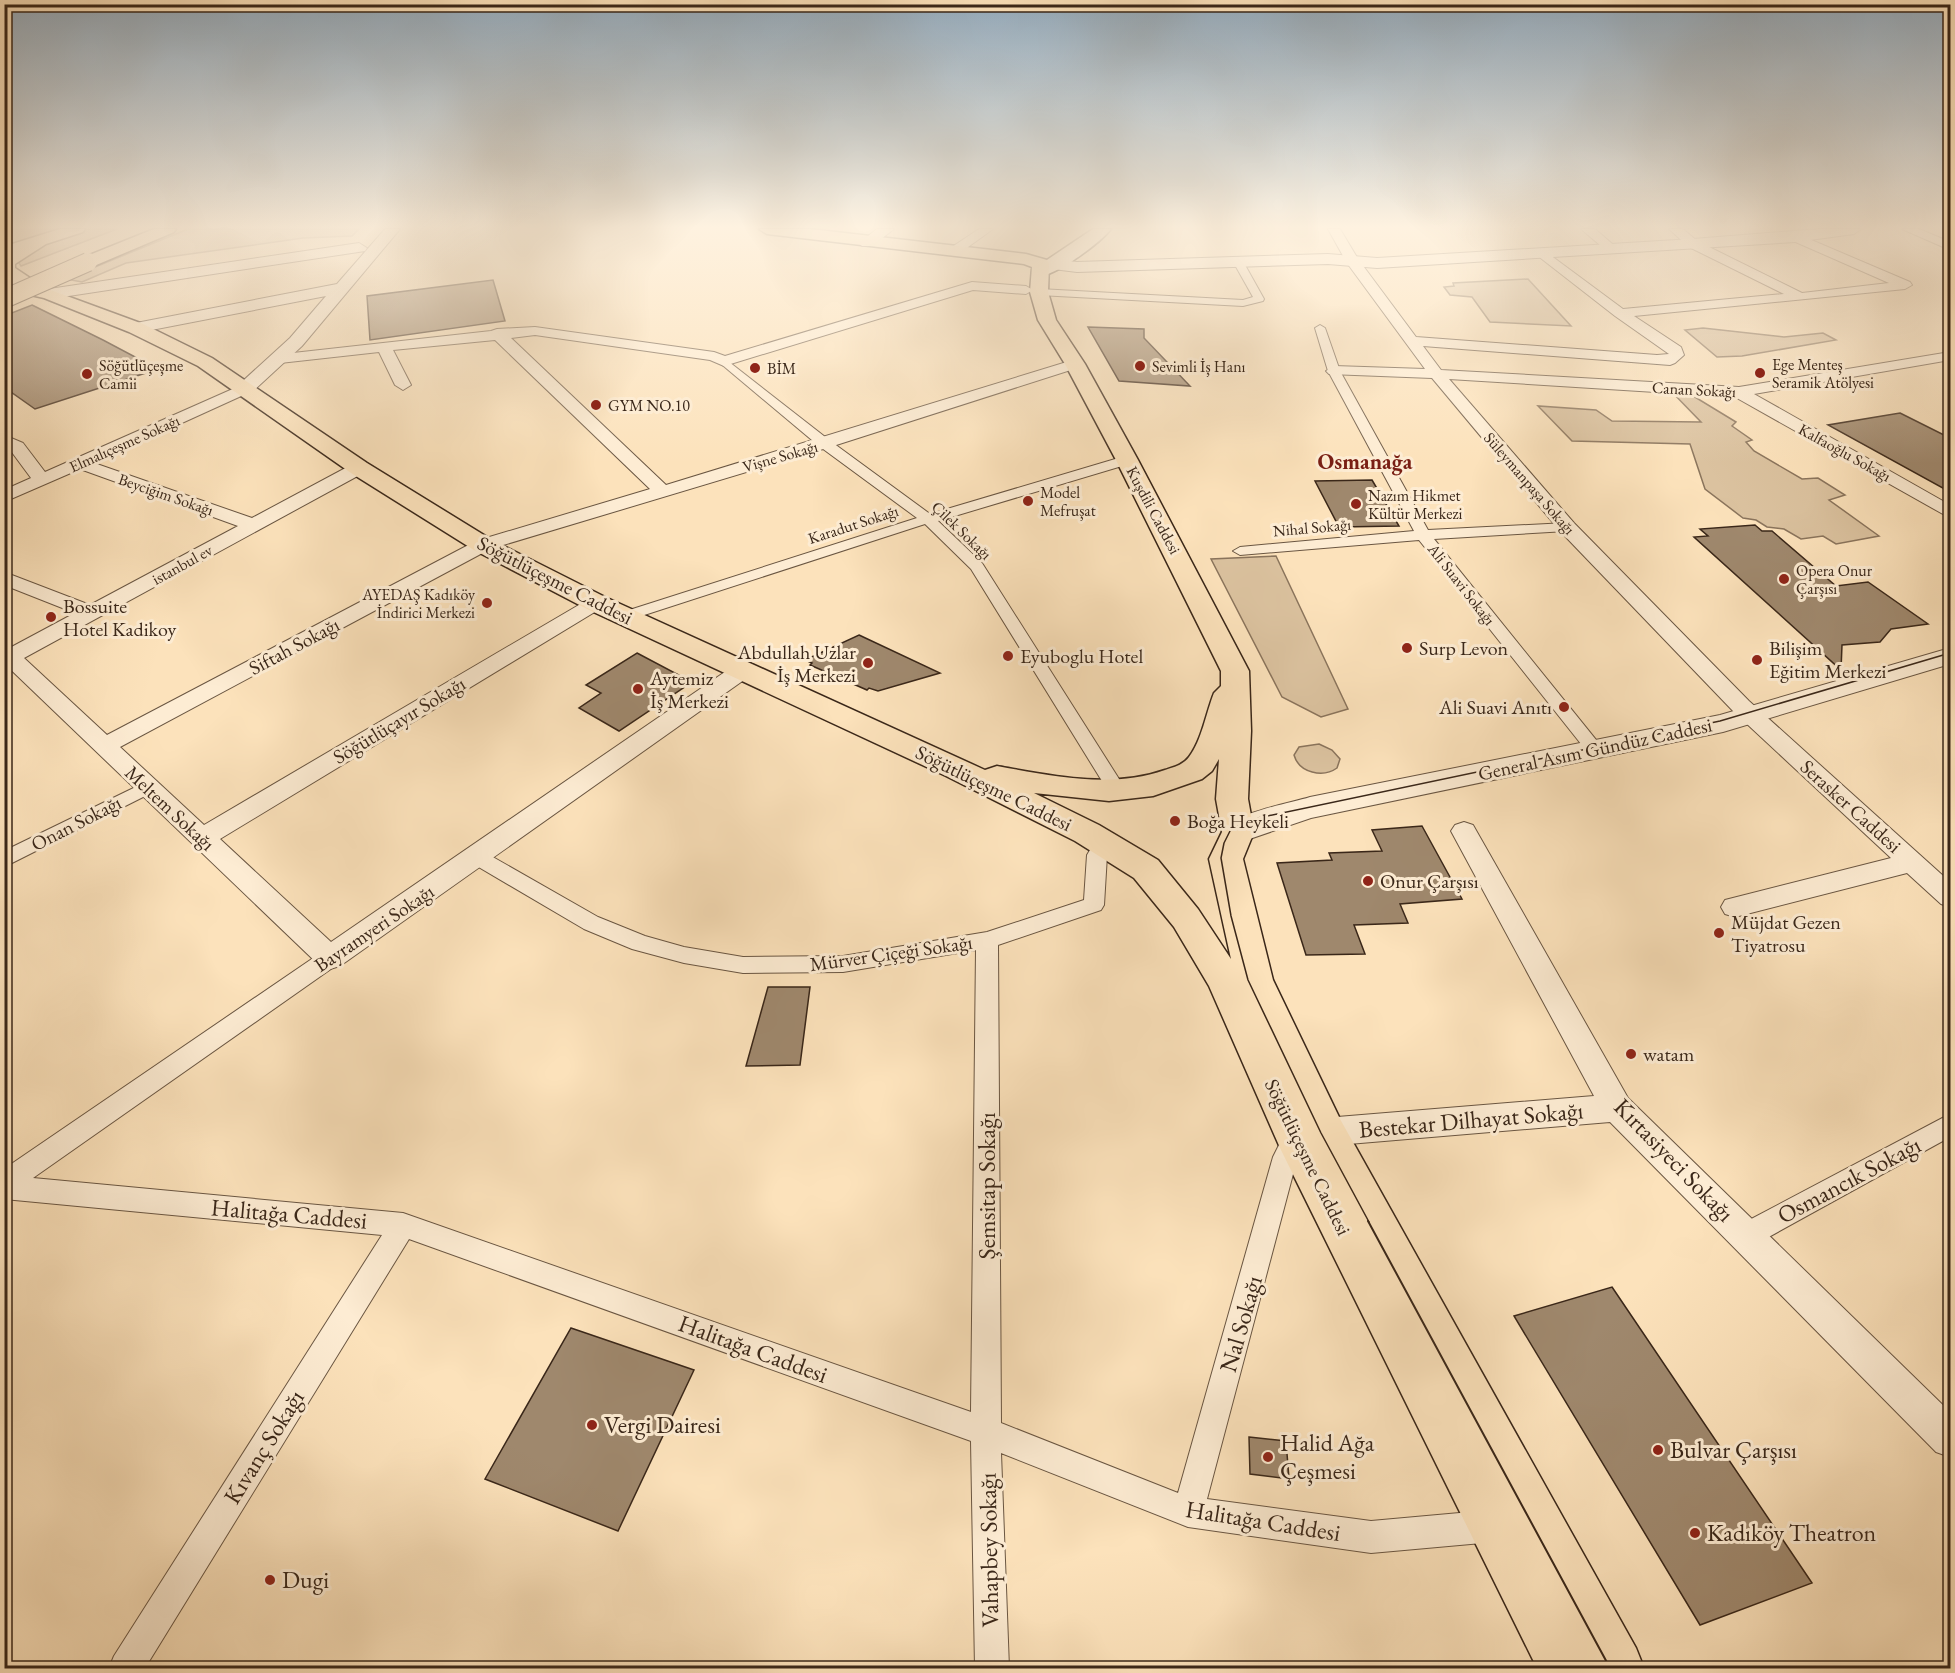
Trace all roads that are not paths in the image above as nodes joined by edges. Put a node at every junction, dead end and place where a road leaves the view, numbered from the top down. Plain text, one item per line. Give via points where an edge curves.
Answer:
1 (82, 307) edge
2 (243, 307) edge
3 (309, 307) edge
4 (325, 307) edge
5 (899, 307) edge
6 (1045, 307) edge
7 (1386, 307) edge
8 (1612, 307) edge
9 (1687, 307) edge
10 (1620, 313) junction
11 (1320, 327) dead end
12 (136, 328) junction
13 (497, 333) junction
14 (1411, 341) junction
15 (383, 346) junction
16 (1950, 356) edge
17 (280, 358) junction
18 (719, 359) junction
19 (1922, 361) junction
20 (1075, 364) junction
21 (1941, 370) dead end
22 (1334, 371) junction
23 (1436, 374) junction
24 (403, 385) dead end
25 (239, 386) junction
26 (1739, 392) junction
27 (4, 440) edge
28 (824, 443) junction
29 (1127, 460) junction
30 (78, 463) junction
31 (359, 468) junction
32 (42, 480) junction
33 (661, 490) junction
34 (4, 497) edge
35 (1950, 512) edge
36 (928, 519) junction
37 (253, 525) junction
38 (1567, 527) junction
39 (1423, 535) junction
40 (483, 545) junction
41 (1240, 551) dead end
42 (4, 578) edge
43 (611, 609) junction
44 (92, 614) junction
45 (1950, 656) edge
46 (7, 659) edge
47 (743, 670) junction
48 (1235, 671) junction
49 (1751, 716) junction
50 (105, 746) junction
51 (1595, 750) junction
52 (957, 769) junction
53 (148, 787) junction
54 (1117, 790) junction
55 (1464, 831) dead end
56 (1238, 832) junction
57 (202, 838) junction
58 (1097, 855) dead end
59 (477, 857) junction
60 (4, 860) edge
61 (1913, 862) junction
62 (1945, 886) edge
63 (1735, 907) dead end
64 (987, 940) junction
65 (330, 958) junction
66 (1617, 1108) junction
67 (1950, 1125) edge
68 (1310, 1135) junction
69 (4, 1185) edge
70 (403, 1225) junction
71 (1747, 1235) junction
72 (987, 1432) junction
73 (1950, 1438) edge
74 (1188, 1512) junction
75 (1493, 1526) junction
76 (126, 1668) edge
77 (993, 1668) edge
78 (1567, 1668) edge
79 (1616, 1668) edge

1 - 12 main road, Söğütlüçeşme Caddesi
2 - 12 street
3 - 25 street
4 - 17 street
5 - 18 street
6 - 20 main road, Kuşdili Caddesi via 1047,320
7 - 14 street, Süleymanpaşa Sokağı
8 - 10 street
9 - 10 street
10 - 14 street via 1676,350 1677,355 1670,360 1657,360
11 - 22 street, Ali Suavi Sokağı
12 - 25 main road, Söğütlüçeşme Caddesi via 205,362
13 - 15 street
13 - 18 street via 535,331
13 - 33 street
14 - 23 street, Süleymanpaşa Sokağı
15 - 17 street
15 - 24 street
16 - 19 street, Canan Sokağı
17 - 25 street
18 - 28 street, Çilek Sokağı
19 - 21 street
19 - 26 street, Canan Sokağı
20 - 28 street, Vişne Sokağı
20 - 29 main road, Kuşdili Caddesi
22 - 23 street
22 - 39 street, Ali Suavi Sokağı
23 - 26 street, Canan Sokağı
23 - 38 street, Süleymanpaşa Sokağı
25 - 30 street, Elmalıçeşme Sokağı
25 - 31 main road, Söğütlüçeşme Caddesi
26 - 35 street, Kalfaoğlu Sokağı
27 - 32 street via 17,447
28 - 33 street, Vişne Sokağı
28 - 36 street, Çilek Sokağı
29 - 36 street, Karadut Sokağı
29 - 48 main road, Kuşdili Caddesi
30 - 32 street, Elmalıçeşme Sokağı
30 - 37 street, Beyciğim Sokağı
31 - 37 street, istanbul ev
31 - 40 main road, Söğütlüçeşme Caddesi
32 - 34 street, Elmalıçeşme Sokağı
33 - 40 street, Vişne Sokağı
36 - 43 street, Karadut Sokağı
36 - 54 street, Çilek Sokağı via 977,566
37 - 44 street, istanbul ev
38 - 39 street, Nihal Sokağı
38 - 49 street, Süleymanpaşa Sokağı
39 - 41 street, Nihal Sokağı
39 - 51 street, Ali Suavi Sokağı
40 - 43 main road, Söğütlüçeşme Caddesi
40 - 50 street, Siftah Sokağı
42 - 44 street
43 - 47 main road, Söğütlüçeşme Caddesi
43 - 57 street, Söğütlüçayır Sokağı
44 - 46 street, istanbul ev
45 - 49 street, General Asım Gündüz Caddesi
46 - 50 street, Meltem Sokağı
47 - 52 main road, Söğütlüçeşme Caddesi
47 - 59 street, Bayramyeri Sokağı
48 - 54 main road via 1207,753 1197,769 1158,784
48 - 56 main road, Kuşdili Caddesi via 1232,799
49 - 51 street, General Asım Gündüz Caddesi
49 - 61 street, Serasker Caddesi
50 - 53 street, Meltem Sokağı
51 - 56 street, General Asım Gündüz Caddesi via 1310,808
52 - 54 main road via 1068,790
52 - 68 main road, Söğütlüçeşme Caddesi via 1088,833 1146,869 1186,918 1225,981
53 - 57 street, Meltem Sokağı
53 - 60 street, Onan Sokağı
55 - 66 street, Kırtasiyeci Sokağı
56 - 68 main road, Söğütlüçeşme Caddesi via 1226,859 1254,980
57 - 65 street, Meltem Sokağı
58 - 64 street, Mürver Çiçeği Sokağı via 1094,905
59 - 64 street, Mürver Çiçeği Sokağı via 591,922 640,943 743,965 843,964
59 - 65 street, Bayramyeri Sokağı
61 - 62 street, Serasker Caddesi
61 - 63 street
64 - 72 street, Şemsitap Sokağı
65 - 69 street, Bayramyeri Sokağı
66 - 68 street, Bestekar Dilhayat Sokağı
66 - 71 street, Kırtasiyeci Sokağı
67 - 71 street, Osmancık Sokağı
68 - 74 street, Nal Sokağı via 1285,1157
68 - 75 main road, Söğütlüçeşme Caddesi
68 - 79 main road, Söğütlüçeşme Caddesi
69 - 70 street, Halitağa Caddesi
70 - 72 street, Halitağa Caddesi
70 - 76 street, Kıvanç Sokağı
71 - 73 street, Kırtasiyeci Sokağı
72 - 74 street, Halitağa Caddesi
72 - 77 street, Vahapbey Sokağı
74 - 75 street, Halitağa Caddesi via 1371,1537
75 - 78 main road, Söğütlüçeşme Caddesi

